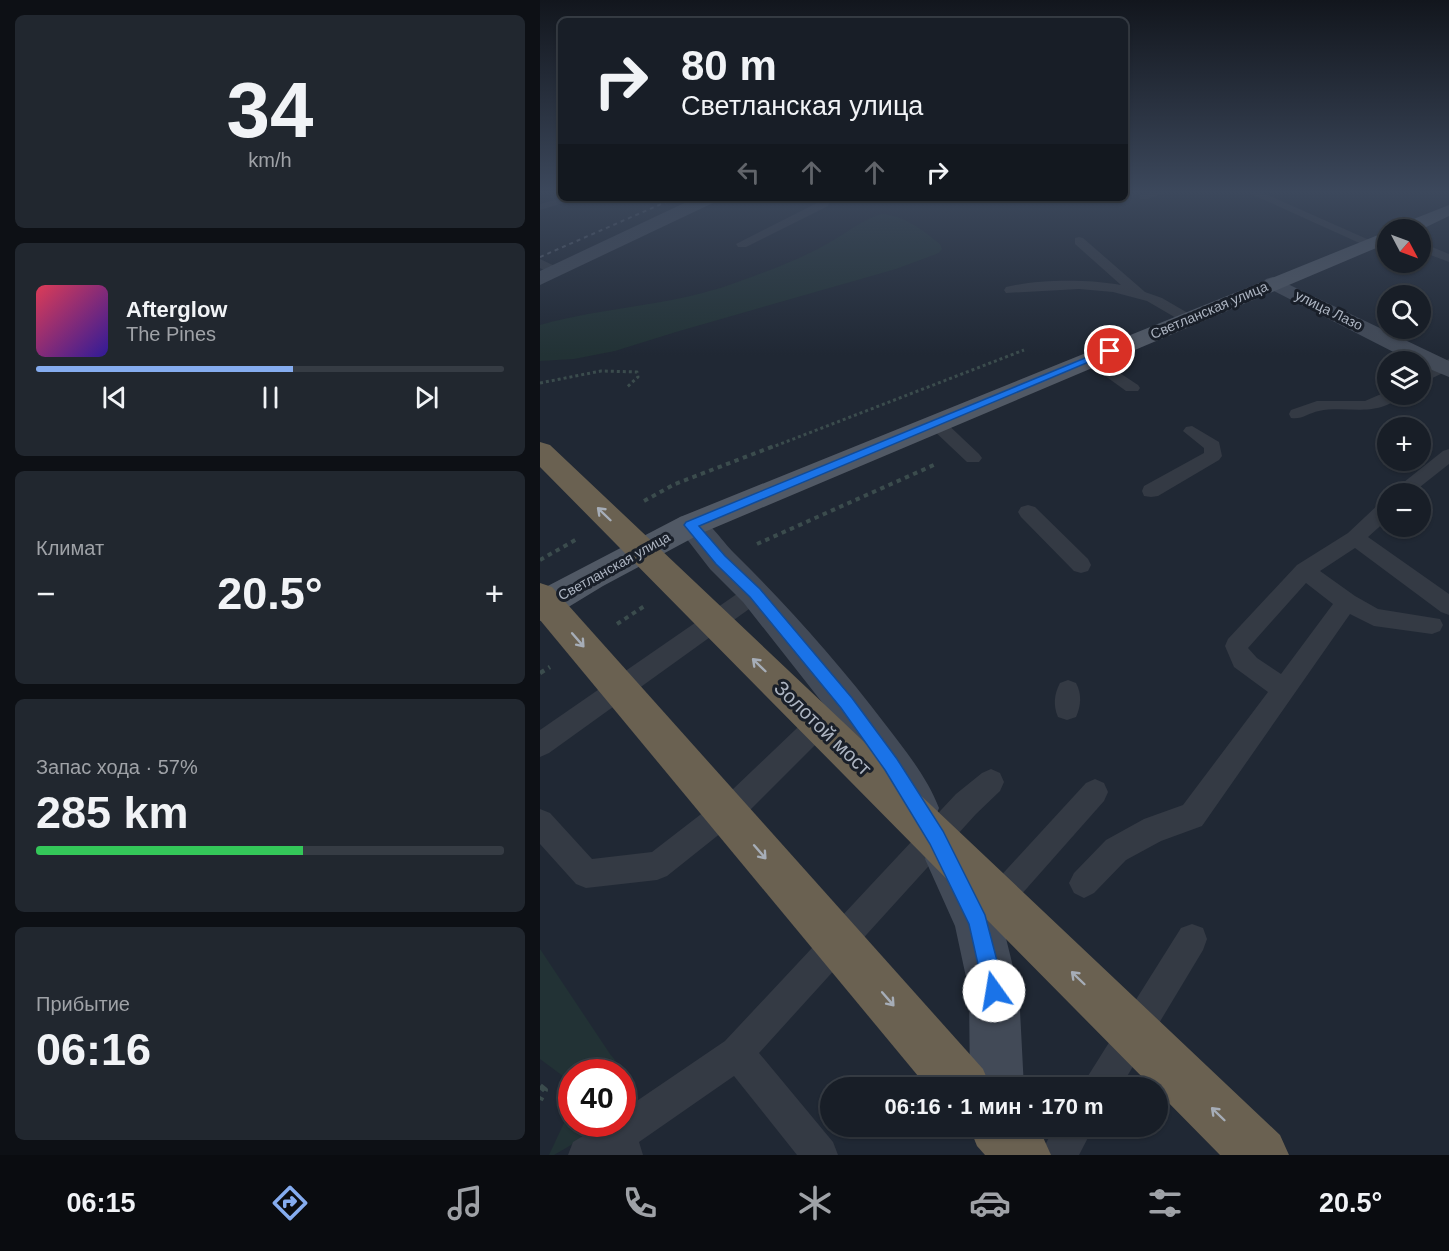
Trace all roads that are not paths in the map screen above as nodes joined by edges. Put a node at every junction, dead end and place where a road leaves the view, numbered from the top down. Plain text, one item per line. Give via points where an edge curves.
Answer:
1 (599, 247) edge
2 (1086, 247) edge
3 (1362, 247) edge
4 (1431, 251) edge
5 (1449, 258) edge
6 (545, 271) edge
7 (1273, 283) junction
8 (1011, 290) dead end
9 (1147, 296) junction
10 (1188, 319) junction
11 (1091, 359) junction
12 (1447, 367) edge
13 (1431, 374) edge
14 (1132, 388) dead end
15 (1377, 402) edge
16 (1297, 414) dead end
17 (936, 423) junction
18 (1191, 431) dead end
19 (540, 452) edge
20 (1449, 455) edge
21 (973, 458) dead end
22 (1412, 483) edge
23 (1151, 491) dead end
24 (1028, 512) dead end
25 (1377, 517) edge
26 (691, 525) junction
27 (1355, 538) junction
28 (1081, 565) dead end
29 (1304, 571) junction
30 (755, 593) junction
31 (540, 596) edge
32 (1347, 602) junction
33 (1449, 606) edge
34 (540, 607) edge
35 (1432, 625) dead end
36 (1284, 688) junction
37 (846, 703) junction
38 (540, 745) edge
39 (991, 782) dead end
40 (1095, 792) dead end
41 (540, 823) edge
42 (937, 837) junction
43 (1084, 884) dead end
44 (978, 922) junction
45 (1192, 939) dead end
46 (737, 1053) junction
47 (955, 1077) edge
48 (997, 1077) edge
49 (1107, 1077) edge
50 (995, 1137) edge
51 (1006, 1137) edge
52 (1069, 1137) edge
53 (621, 1145) edge
54 (586, 1155) edge
55 (820, 1155) edge
56 (994, 1155) edge
57 (1022, 1155) edge
58 (1058, 1155) edge
59 (1260, 1155) edge

1 - 6 main road
2 - 9 lane
3 - 7 main road, Светланская улица
4 - 5 lane
7 - 10 main road, Светланская улица
7 - 12 main road, улица Лазо
8 - 9 lane via 1082,284
9 - 10 lane
10 - 11 main road, Светланская улица
11 - 14 lane
11 - 17 main road, Светланская улица
12 - 13 lane
15 - 16 lane via 1368,406 1317,406
17 - 21 lane
17 - 26 main road, Светланская улица
18 - 23 lane via 1213,446 1213,456
59 -> 19 highway, Золотой мост
20 - 22 lane
24 - 28 lane
25 - 27 lane
26 - 30 main road
26 - 34 main road, Светланская улица
27 - 29 lane
27 - 33 lane
29 - 32 lane
29 - 36 lane via 1236,646 1244,662
30 - 37 main road
30 - 38 lane
31 -> 47 highway
32 - 35 lane via 1374,617
32 - 36 lane
36 - 43 lane via 1191,816 1154,829 1116,850
37 - 41 lane via 824,718 741,800 657,866 586,874
37 - 42 main road
39 - 42 lane
40 - 44 lane
42 - 44 main road
42 - 46 lane
44 - 48 main road via 994,991
45 - 49 lane
46 - 53 lane via 651,1110
46 - 55 lane
50 - 56 main road
51 - 57 highway
52 - 58 lane
53 - 54 lane

